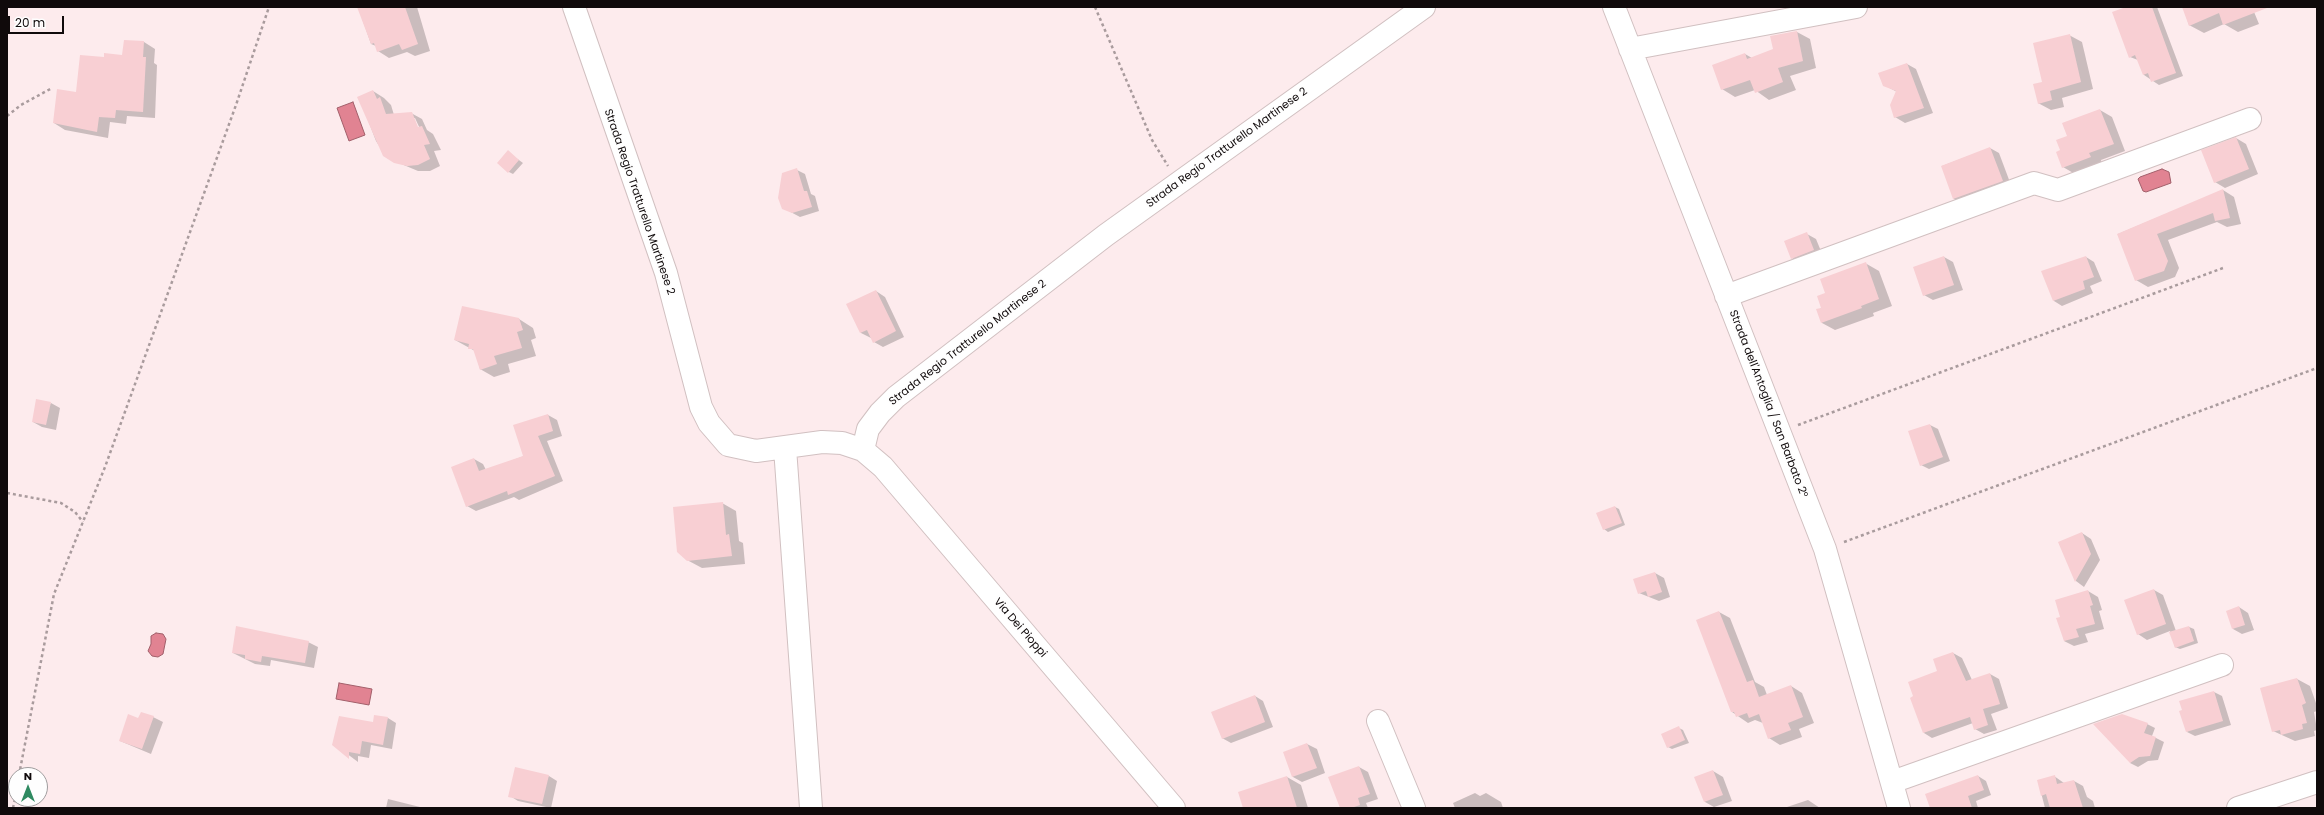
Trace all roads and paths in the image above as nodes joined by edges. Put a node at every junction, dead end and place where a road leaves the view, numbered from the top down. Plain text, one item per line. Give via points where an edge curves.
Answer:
1 (269, 7) edge
2 (574, 7) edge
3 (1095, 7) edge
4 (1424, 7) edge
5 (1614, 7) edge
6 (1856, 7) edge
7 (1630, 49) junction
8 (52, 88) dead end
9 (7, 116) edge
10 (2250, 119) dead end
11 (1178, 183) junction
12 (2224, 268) dead end
13 (1726, 296) junction
14 (2317, 368) edge
15 (1779, 432) junction
16 (785, 448) junction
17 (863, 450) junction
18 (7, 493) edge
19 (83, 523) junction
20 (1825, 549) junction
21 (2222, 665) dead end
22 (1378, 721) dead end
23 (21, 767) edge
24 (1892, 782) junction
25 (2317, 782) edge
26 (811, 808) edge
27 (1174, 808) edge
28 (1414, 808) edge
29 (1899, 808) edge
30 (2238, 808) edge

1 - 19 path via 236,105
2 - 16 street, Strada Regio Tratturello Martinese 2 via 666,273 694,386 709,423 728,445 756,451
3 - 11 path via 1152,140
4 - 11 street, Strada Regio Tratturello Martinese 2
5 - 7 street, Strada dell'Antoglia / San Barbato 2°
6 - 7 street
7 - 13 street, Strada dell'Antoglia / San Barbato 2°
8 - 9 path
10 - 13 street via 2058,190 2034,183
11 - 17 street, Strada Regio Tratturello Martinese 2 via 1106,235 896,397 868,429
12 - 15 path
13 - 15 street, Strada dell'Antoglia / San Barbato 2°
14 - 20 path
15 - 20 street, Strada dell'Antoglia / San Barbato 2°
16 - 17 street, Strada Regio Tratturello Martinese 2 via 822,442 842,443
16 - 26 street
17 - 27 street, Via Dei Pioppi via 883,468
18 - 19 path via 61,504 75,512
19 - 23 path via 54,594
20 - 24 street, Strada dell'Antoglia / San Barbato 2°
21 - 24 street
22 - 28 street
24 - 29 street, Strada dell'Antoglia / San Barbato 2°
25 - 30 street

